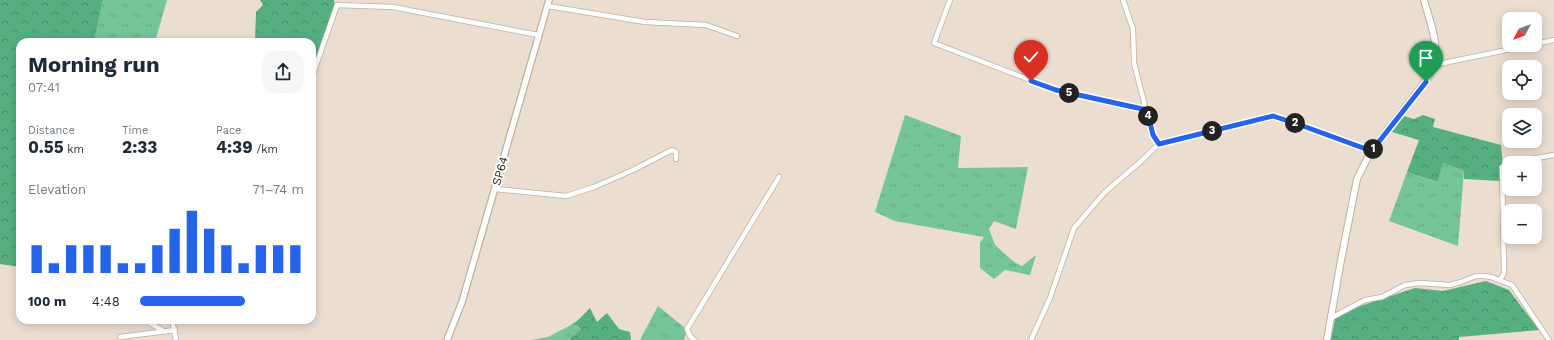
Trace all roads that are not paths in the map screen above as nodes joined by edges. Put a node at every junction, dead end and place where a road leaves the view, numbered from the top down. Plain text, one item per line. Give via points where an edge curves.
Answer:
1 (334, 0) edge
2 (549, 0) edge
3 (950, 0) edge
4 (1123, 0) edge
5 (1424, 0) edge
6 (355, 3) edge
7 (337, 5) junction
8 (548, 6) junction
9 (538, 35) junction
10 (737, 36) dead end
11 (1554, 40) edge
12 (1542, 43) edge
13 (1502, 51) edge
14 (316, 65) edge
15 (1434, 65) junction
16 (1147, 110) junction
17 (1159, 144) junction
18 (1370, 153) junction
19 (1554, 155) edge
20 (676, 159) dead end
21 (779, 177) dead end
22 (495, 189) junction
23 (1500, 280) junction
24 (1331, 318) junction
25 (152, 324) edge
26 (173, 324) edge
27 (174, 330) junction
28 (165, 332) junction
29 (120, 337) dead end
30 (176, 340) edge
31 (447, 340) edge
32 (694, 340) edge
33 (1030, 340) edge
34 (1328, 340) edge
35 (1549, 340) edge

1 - 7 street
2 - 8 street, SP64 / SP64
3 - 16 street via 934,43 1056,90
4 - 16 street via 1133,29 1134,63
5 - 15 main road via 1435,41
6 - 7 street
6 - 9 street via 393,7
7 - 14 street
8 - 9 street, SP64 / SP64
8 - 10 street via 644,22 706,24
9 - 22 street, SP64 / SP64
11 - 12 street
13 - 15 street
15 - 18 main road via 1426,82
16 - 17 street via 1153,135
17 - 18 street via 1273,116 1366,149
17 - 33 street via 1105,192 1074,228 1050,298
18 - 24 main road via 1357,179
19 - 23 street via 1509,163 1502,167 1504,273
20 - 22 street via 676,152 672,150 601,184 566,196
21 - 32 street via 687,329
22 - 31 street, SP64 / SP64 via 462,302
23 - 24 street via 1476,276 1455,284 1405,285 1382,297 1365,300
23 - 35 street via 1512,285 1517,291
24 - 34 main road
25 - 28 street
26 - 27 street
27 - 28 street
27 - 30 street
28 - 29 street

